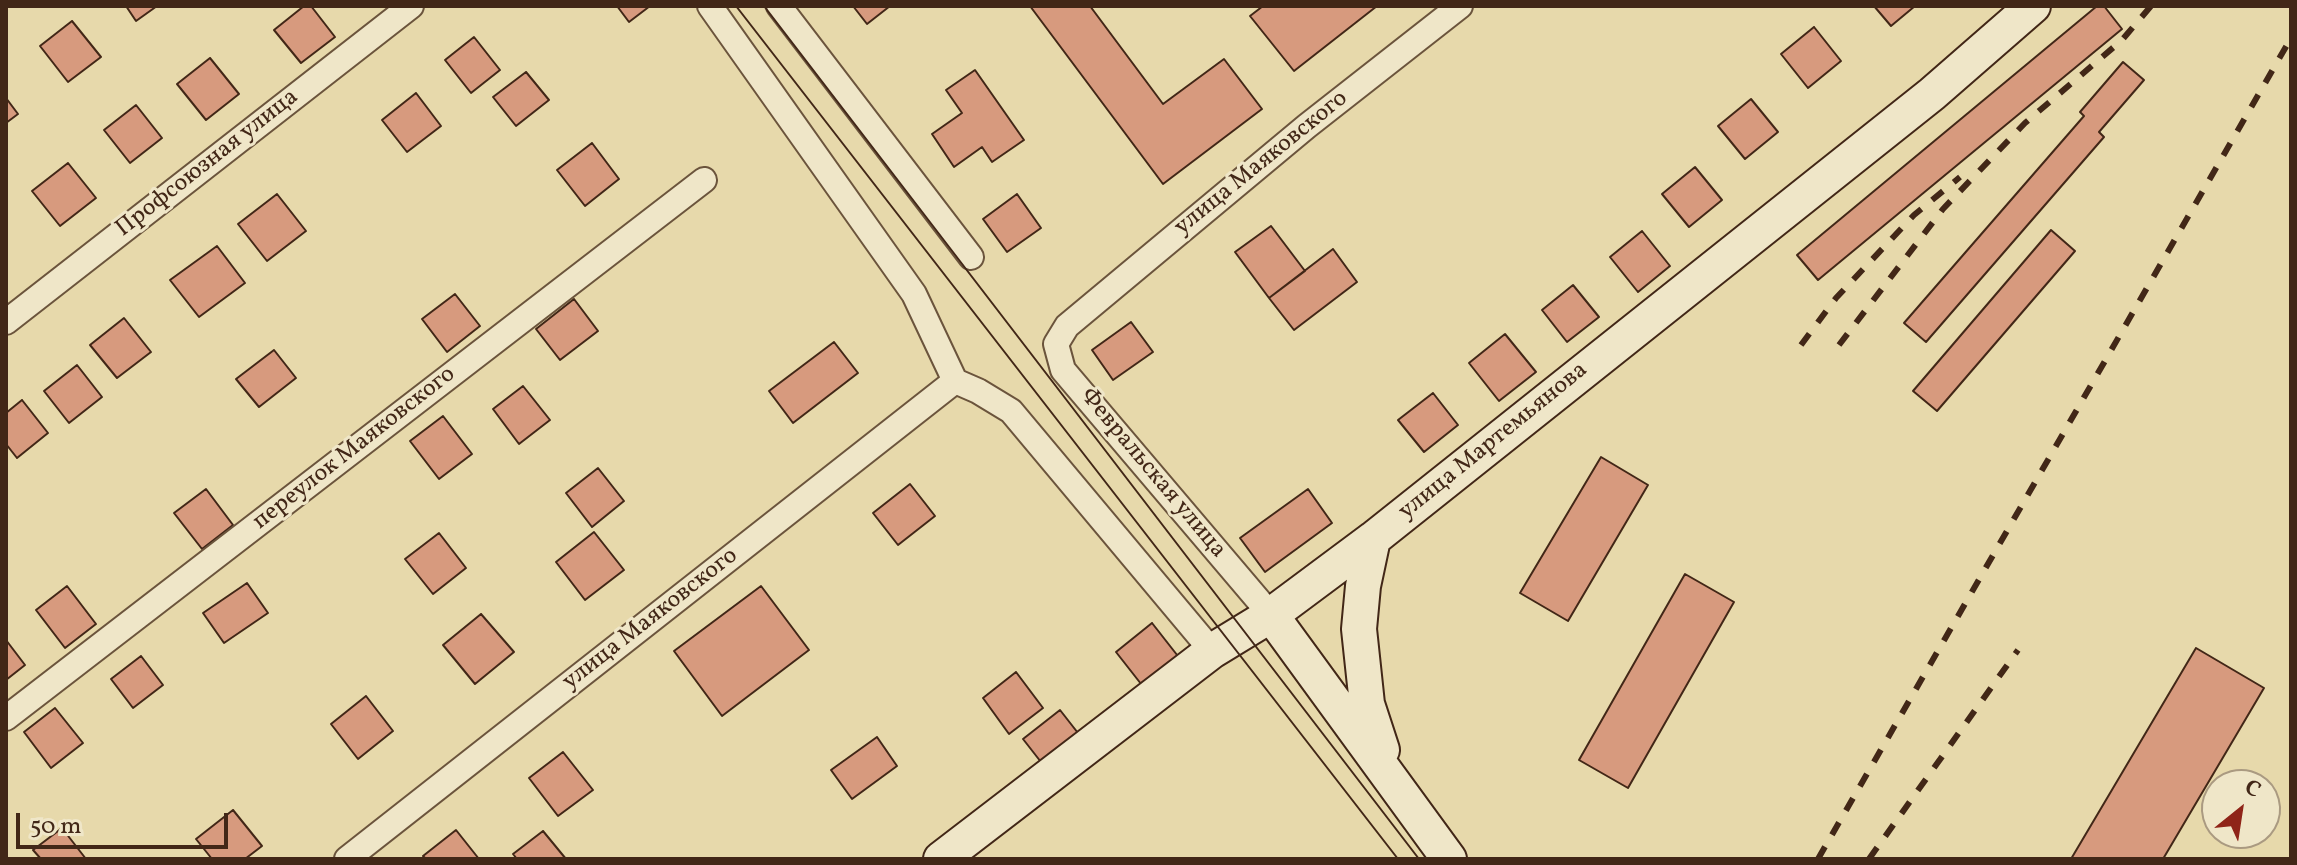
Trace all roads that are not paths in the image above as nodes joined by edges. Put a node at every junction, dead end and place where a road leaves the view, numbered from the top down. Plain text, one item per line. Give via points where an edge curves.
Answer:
1 (411, 6) edge
2 (710, 6) edge
3 (779, 6) edge
4 (1460, 6) edge
5 (2033, 6) edge
6 (704, 180) dead end
7 (971, 257) dead end
8 (6, 322) edge
9 (1067, 326) joint
10 (955, 381) junction
11 (1373, 539) junction
12 (1271, 615) junction
13 (1212, 651) junction
14 (6, 718) edge
15 (1391, 779) junction
16 (347, 859) edge
17 (941, 859) edge
18 (1449, 859) edge

1 - 8 street, Профсоюзная улица
2 - 10 street via 914,294
3 - 7 street
4 - 9 street, улица Маяковского
5 - 11 street, улица Мартемьянова via 1932,94
6 - 14 street, переулок Маяковского
9 - 12 street, Февральская улица via 1056,344 1063,370
10 - 13 street via 1011,411
10 - 16 street, улица Маяковского
11 - 12 street, улица Мартемьянова
11 - 15 street via 1359,629 1367,704
12 - 13 street, улица Мартемьянова
12 - 15 street
13 - 17 street, улица Мартемьянова
15 - 18 street

